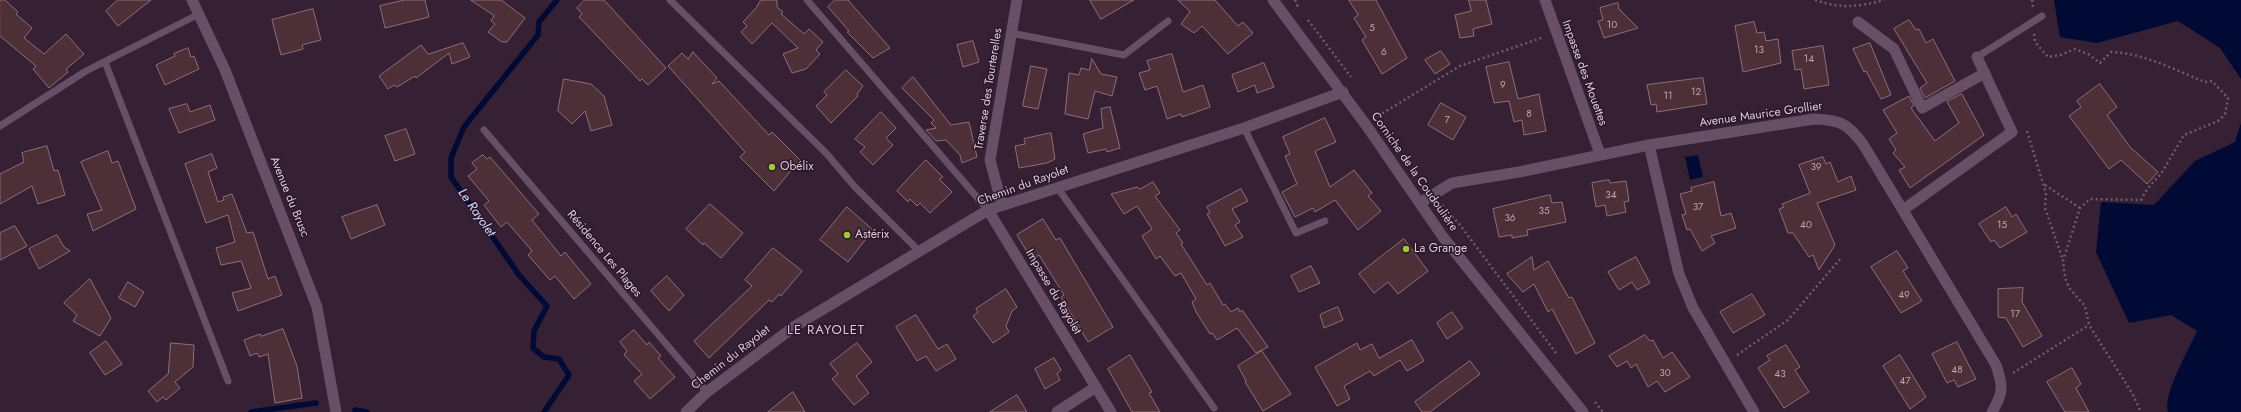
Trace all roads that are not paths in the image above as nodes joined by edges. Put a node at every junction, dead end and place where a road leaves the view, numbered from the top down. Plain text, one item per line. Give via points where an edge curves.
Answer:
1 (192, 0) edge
2 (670, 0) edge
3 (807, 0) edge
4 (1017, 0) edge
5 (1273, 0) edge
6 (1545, 0) edge
7 (199, 14) junction
8 (2042, 16) dead end
9 (1168, 21) dead end
10 (1858, 22) dead end
11 (1011, 33) junction
12 (1977, 57) joint
13 (104, 62) junction
14 (1985, 73) junction
15 (1343, 92) junction
16 (0, 126) edge
17 (1244, 128) junction
18 (484, 130) dead end
19 (1649, 145) junction
20 (1600, 154) junction
21 (1057, 187) junction
22 (1420, 203) junction
23 (1002, 205) junction
24 (988, 210) junction
25 (1903, 210) junction
26 (1325, 221) dead end
27 (919, 250) junction
28 (228, 381) dead end
29 (1096, 387) junction
30 (707, 392) junction
31 (1214, 408) dead end
32 (336, 412) edge
33 (686, 412) edge
34 (1057, 412) edge
35 (1111, 412) edge
36 (1583, 412) edge
37 (1754, 412) edge
38 (1992, 412) edge

1 - 7 street, Avenue du Brusc
2 - 27 lane via 826,153 855,187
3 - 24 lane
4 - 11 street, Traverse des Tourterelles
5 - 15 street, Corniche de la Coudoulière
6 - 20 street, Impasse des Mouettes
7 - 13 lane
7 - 32 street, Avenue du Brusc via 225,70 317,307
8 - 12 lane
9 - 11 lane via 1124,55
10 - 14 street via 1894,49 1922,108
11 - 23 street, Traverse des Tourterelles via 990,160
12 - 14 street
13 - 16 lane
13 - 28 lane
14 - 25 street via 2012,132
15 - 17 street, Chemin du Rayolet
15 - 22 street, Corniche de la Coudoulière
17 - 21 street, Chemin du Rayolet
17 - 26 lane via 1296,234
18 - 30 lane, Résidence Les Plages
19 - 20 street, Avenue Maurice Grollier
19 - 25 street, Avenue Maurice Grollier via 1814,119 1835,119 1850,128 1863,144
19 - 37 street via 1679,274 1693,308
20 - 22 street, Avenue Maurice Grollier via 1519,172 1452,183
21 - 23 street, Chemin du Rayolet
21 - 31 lane
22 - 36 street, Corniche de la Coudoulière via 1473,276
23 - 24 street, Chemin du Rayolet
24 - 27 street, Chemin du Rayolet
24 - 29 street, Impasse du Rayolet
25 - 38 street, Avenue Maurice Grollier via 1996,365 2001,381 2001,398
27 - 30 street, Chemin du Rayolet via 795,326
29 - 34 street
29 - 35 street, Impasse du Rayolet
30 - 33 street, Chemin du Rayolet

